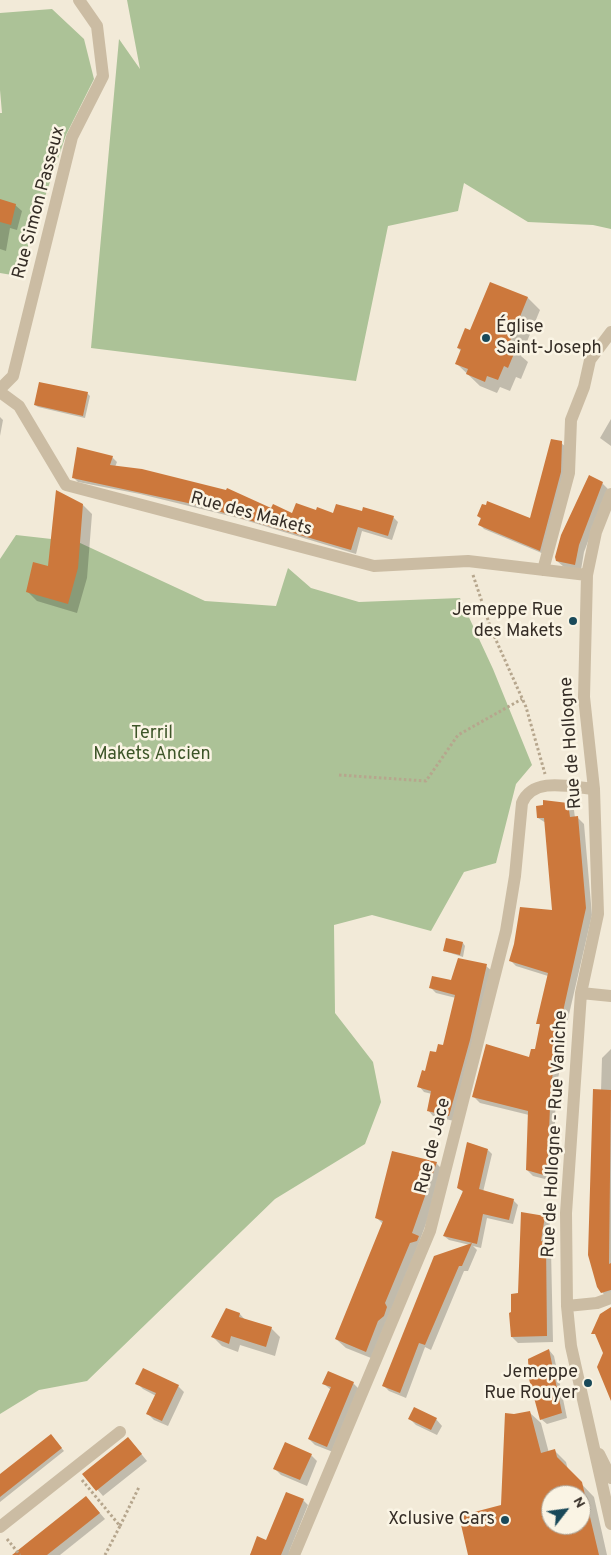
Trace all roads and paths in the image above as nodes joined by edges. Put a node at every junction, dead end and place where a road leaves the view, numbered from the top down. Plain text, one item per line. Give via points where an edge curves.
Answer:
1 (79, 0) edge
2 (611, 332) edge
3 (0, 390) edge
4 (611, 494) edge
5 (468, 561) junction
6 (542, 570) junction
7 (587, 576) junction
8 (522, 699) junction
9 (339, 775) dead end
10 (549, 786) junction
11 (594, 789) junction
12 (581, 992) junction
13 (611, 996) edge
14 (611, 1298) edge
15 (567, 1306) junction
16 (120, 1432) dead end
17 (589, 1434) junction
18 (73, 1470) junction
19 (611, 1478) edge
20 (139, 1487) dead end
21 (611, 1524) edge
22 (120, 1526) junction
23 (2, 1532) edge
24 (20, 1555) edge
25 (105, 1555) edge
26 (294, 1555) edge

1 - 3 street, Rue Simon Passeux via 97,26 103,76 72,136 13,376
2 - 6 street via 590,360 571,420 569,473
3 - 5 street, Rue des Makets via 19,406 66,485 374,566
4 - 7 street, Rue de Hollogne via 596,532
5 - 6 street, Rue des Makets
5 - 8 path via 491,629
6 - 7 street, Rue des Makets
7 - 11 street, Rue de Hollogne via 584,697
8 - 9 path via 458,735 426,780
8 - 10 path
10 - 11 street, Rue de Jace
10 - 26 street, Rue de Jace via 531,789 522,803 506,930 430,1231
11 - 12 street, Rue de Hollogne via 598,914
12 - 13 street
12 - 15 street, Rue de Hollogne - Rue Vaniche via 566,1213
14 - 15 street via 596,1304
15 - 17 street via 571,1346
16 - 18 street
17 - 19 street
17 - 21 street
18 - 22 path
18 - 23 street
20 - 22 path
22 - 25 path
23 - 24 path

